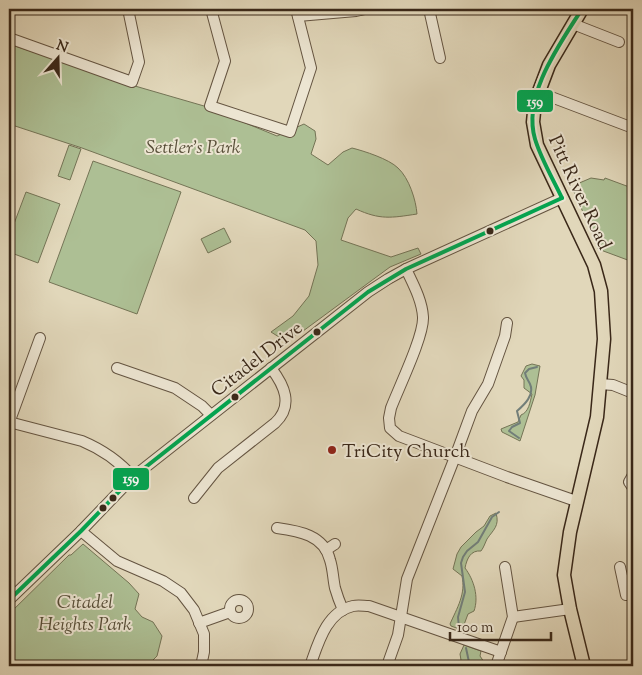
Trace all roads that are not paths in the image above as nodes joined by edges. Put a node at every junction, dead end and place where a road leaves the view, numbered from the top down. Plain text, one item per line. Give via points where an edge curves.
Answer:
1 (128, 9) edge
2 (211, 9) edge
3 (365, 9) edge
4 (429, 9) edge
5 (582, 9) edge
6 (297, 12) edge
7 (573, 24) junction
8 (9, 38) edge
9 (619, 42) dead end
10 (440, 58) dead end
11 (538, 92) junction
12 (633, 128) edge
13 (562, 198) junction
14 (406, 269) junction
15 (507, 323) dead end
16 (40, 338) dead end
17 (117, 368) dead end
18 (271, 368) junction
19 (600, 384) junction
20 (633, 393) edge
21 (211, 415) junction
22 (9, 422) edge
23 (455, 458) junction
24 (633, 475) edge
25 (133, 477) junction
26 (633, 488) edge
27 (194, 498) dead end
28 (576, 501) junction
29 (277, 528) dead end
30 (81, 531) junction
31 (335, 544) dead end
32 (326, 550) junction
33 (505, 567) dead end
34 (620, 567) dead end
35 (633, 594) edge
36 (9, 600) edge
37 (570, 609) junction
38 (343, 610) junction
39 (230, 612) dead end
40 (400, 617) junction
41 (513, 617) junction
42 (199, 623) junction
43 (501, 652) junction
44 (201, 666) edge
45 (310, 666) edge
46 (386, 666) edge
47 (496, 666) edge
48 (584, 666) edge

1 - 8 street via 139,62 132,82
2 - 6 street via 225,61 210,106 290,132 311,68
3 - 6 street
4 - 10 street
5 - 7 main road, Pitt River Road
7 - 9 street
7 - 11 main road, Pitt River Road via 548,65
11 - 12 street
11 - 13 main road, Pitt River Road via 533,117 535,138
13 - 14 street, Citadel Drive
13 - 19 main road, Pitt River Road via 601,285 604,338
14 - 18 street, Citadel Drive via 378,285
14 - 23 street via 420,301 423,317 417,342 391,408 390,428 400,436
15 - 23 street via 488,384 472,411
16 - 22 street
17 - 21 street via 175,388
18 - 21 street, Citadel Drive
18 - 27 street via 285,390 282,416 218,468
19 - 20 street
19 - 28 main road, Pitt River Road via 595,427
21 - 25 street, Citadel Drive
22 - 25 street via 82,441 125,467
23 - 28 street
23 - 40 street via 407,579
24 - 26 street via 629,482
25 - 30 street, Citadel Drive
28 - 37 main road, Pitt River Road via 564,575
29 - 32 street via 297,530
30 - 36 street, Citadel Drive
30 - 42 street via 117,561 163,581 181,593
31 - 32 street
32 - 38 street
33 - 41 street
34 - 35 street via 626,595
37 - 41 street
37 - 48 main road, Pitt River Road
38 - 40 street via 369,606
38 - 45 street via 328,623
39 - 42 street
40 - 43 street
40 - 46 street via 398,635
41 - 43 street
42 - 44 street via 204,634
43 - 47 street

